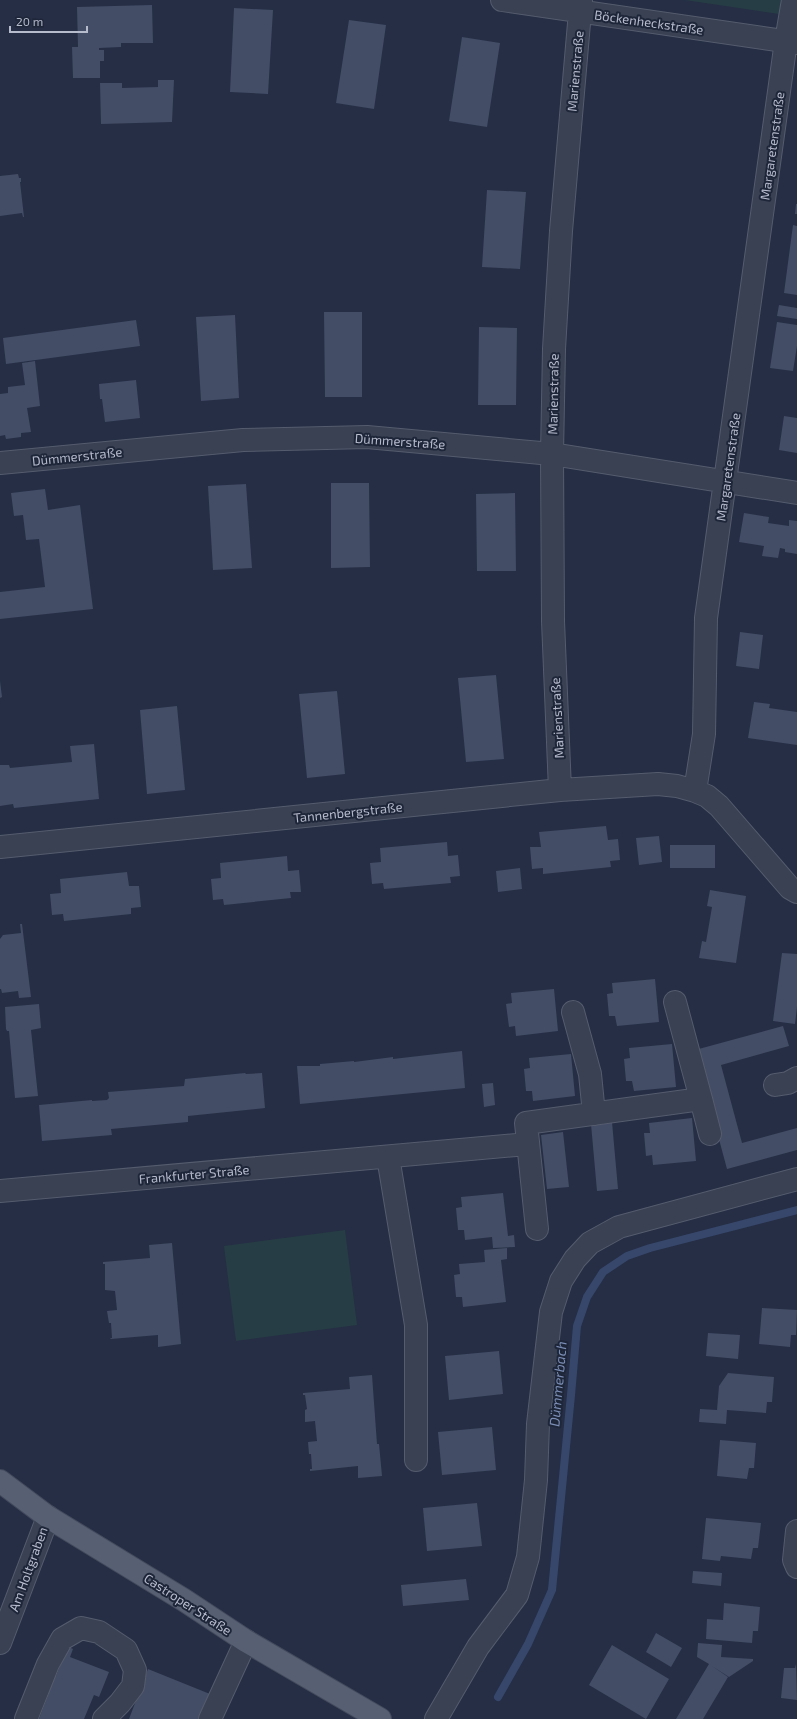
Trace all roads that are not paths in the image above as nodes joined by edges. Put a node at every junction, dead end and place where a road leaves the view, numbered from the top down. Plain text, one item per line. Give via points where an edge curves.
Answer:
1 (502, 0) edge
2 (793, 0) edge
3 (581, 6) edge
4 (791, 42) edge
5 (552, 454) junction
6 (0, 463) edge
7 (726, 482) junction
8 (797, 493) edge
9 (560, 790) junction
10 (695, 791) junction
11 (0, 847) edge
12 (797, 892) edge
13 (675, 1002) dead end
14 (573, 1012) dead end
15 (797, 1078) edge
16 (774, 1085) dead end
17 (701, 1099) junction
18 (594, 1114) junction
19 (710, 1134) dead end
20 (527, 1144) junction
21 (388, 1157) junction
22 (797, 1178) edge
23 (0, 1191) edge
24 (537, 1229) dead end
25 (416, 1460) dead end
26 (0, 1481) edge
27 (48, 1517) junction
28 (797, 1531) edge
29 (797, 1567) edge
30 (246, 1641) junction
31 (0, 1643) edge
32 (26, 1719) edge
33 (104, 1719) edge
34 (210, 1719) edge
35 (380, 1719) edge
36 (436, 1719) edge

1 - 3 street, Böckenheckstraße
2 - 4 street, Margaretenstraße
3 - 4 street, Böckenheckstraße
3 - 5 street, Marienstraße via 560,255 554,349
4 - 7 street, Margaretenstraße
5 - 6 street, Dümmerstraße via 366,437 243,440
5 - 7 street, Dümmerstraße
5 - 9 street, Marienstraße via 552,621
7 - 8 street, Dümmerstraße
7 - 10 street, Margaretenstraße via 706,618 704,734
9 - 10 street, Tannenbergstraße via 658,784
9 - 11 street, Tannenbergstraße
10 - 12 street via 707,796 719,806 790,888
13 - 17 street
14 - 18 street via 590,1074
15 - 16 street via 788,1083
17 - 18 street
17 - 19 street
18 - 20 street via 526,1123
20 - 21 street, Frankfurter Straße
20 - 24 street
21 - 23 street, Frankfurter Straße
21 - 25 street via 416,1325
22 - 36 street via 619,1227 590,1243 575,1258 561,1281 551,1312 538,1424 536,1480 528,1557 517,1595 478,1647
26 - 27 main road, Castroper Straße
27 - 30 main road, Castroper Straße
27 - 31 street, Am Holtgraben
28 - 29 street via 794,1560
30 - 34 street
30 - 35 main road, Castroper Straße
32 - 33 street via 48,1664 62,1639 81,1628 99,1632 126,1650 135,1670 133,1686

